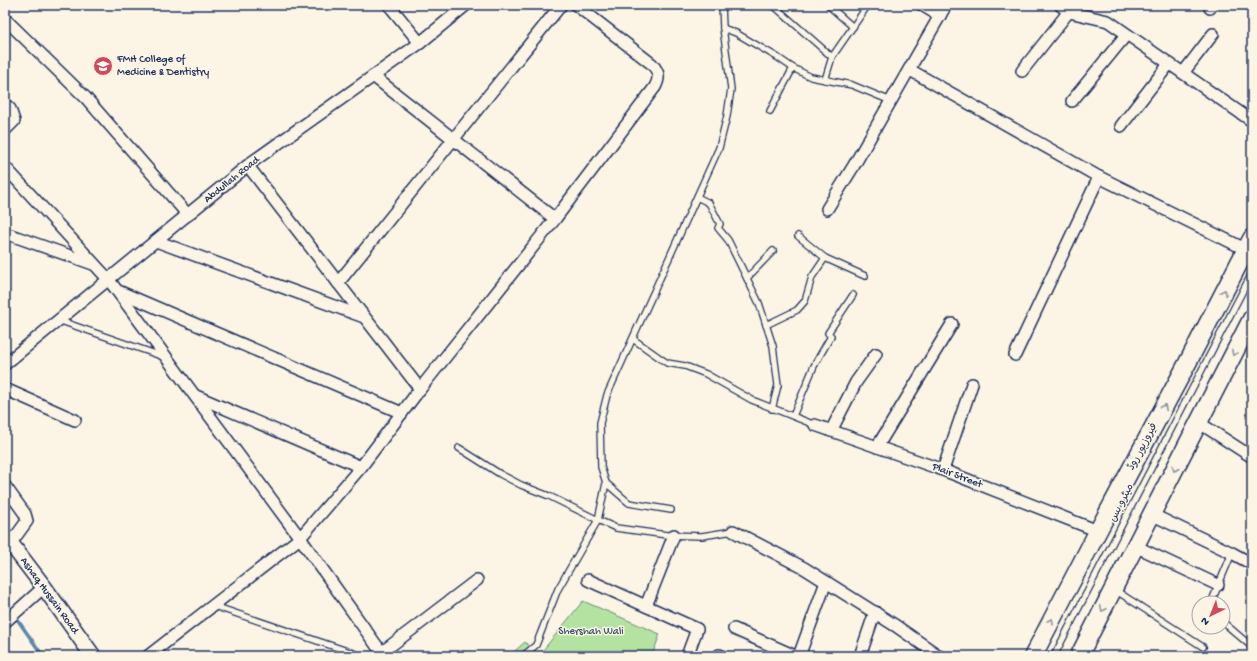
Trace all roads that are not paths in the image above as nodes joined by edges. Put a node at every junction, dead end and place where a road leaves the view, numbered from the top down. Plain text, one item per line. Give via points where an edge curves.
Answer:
1 (389, 5) edge
2 (466, 5) edge
3 (561, 5) edge
4 (576, 5) edge
5 (722, 5) edge
6 (773, 5) edge
7 (828, 5) edge
8 (868, 5) edge
9 (922, 5) edge
10 (946, 5) edge
11 (1060, 5) edge
12 (1071, 9) edge
13 (940, 16) junction
14 (5, 19) edge
15 (853, 27) junction
16 (722, 28) junction
17 (1214, 34) dead end
18 (1126, 35) junction
19 (420, 43) junction
20 (832, 56) junction
21 (1169, 64) junction
22 (793, 68) junction
23 (910, 70) junction
24 (1022, 71) dead end
25 (1183, 74) junction
26 (373, 76) junction
27 (825, 80) junction
28 (1072, 101) dead end
29 (891, 102) junction
30 (5, 104) edge
31 (770, 111) dead end
32 (1252, 121) edge
33 (1121, 126) dead end
34 (5, 130) edge
35 (453, 139) junction
36 (248, 166) junction
37 (5, 167) edge
38 (1099, 178) junction
39 (697, 197) junction
40 (827, 209) dead end
41 (188, 215) junction
42 (555, 219) junction
43 (5, 233) edge
44 (798, 236) dead end
45 (156, 241) junction
46 (1249, 244) edge
47 (773, 251) dead end
48 (825, 258) junction
49 (94, 264) junction
50 (1252, 273) edge
51 (865, 276) dead end
52 (746, 278) junction
53 (109, 280) junction
54 (338, 283) junction
55 (116, 291) junction
56 (853, 295) dead end
57 (365, 317) junction
58 (1252, 318) edge
59 (58, 320) junction
60 (952, 324) dead end
61 (766, 325) junction
62 (633, 338) junction
63 (876, 354) dead end
64 (1015, 355) dead end
65 (166, 358) junction
66 (5, 364) edge
67 (972, 384) dead end
68 (5, 389) edge
69 (420, 389) junction
70 (194, 396) junction
71 (772, 409) junction
72 (402, 413) junction
73 (793, 416) junction
74 (75, 420) dead end
75 (1198, 422) junction
76 (814, 425) joint
77 (831, 431) junction
78 (459, 448) dead end
79 (877, 448) junction
80 (1252, 457) edge
81 (361, 467) junction
82 (943, 470) junction
83 (606, 483) junction
84 (5, 486) edge
85 (671, 510) dead end
86 (1151, 514) junction
87 (598, 520) junction
88 (1098, 530) junction
89 (733, 531) joint
90 (674, 535) junction
91 (300, 538) junction
92 (8, 539) edge
93 (1135, 546) junction
94 (1232, 553) junction
95 (1252, 564) edge
96 (477, 580) dead end
97 (588, 580) dead end
98 (826, 582) junction
99 (1218, 585) junction
100 (44, 587) junction
101 (1113, 589) junction
102 (1214, 595) edge
103 (214, 606) junction
104 (646, 606) junction
105 (875, 612) junction
106 (5, 622) edge
107 (734, 629) dead end
108 (1231, 629) edge
109 (924, 645) junction
110 (1203, 647) dead end
111 (1252, 647) edge
112 (383, 654) edge
113 (93, 656) edge
114 (148, 656) edge
115 (362, 656) edge
116 (523, 656) edge
117 (687, 656) edge
118 (795, 656) edge
119 (799, 656) edge
120 (860, 656) edge
121 (919, 656) edge
122 (939, 656) edge
123 (1033, 656) edge
124 (1054, 656) edge
125 (1078, 656) edge

1 - 19 street
2 - 19 street, Abdullah Road
3 - 35 street
4 - 42 street via 652,64 658,71 658,80 655,88
5 - 16 lane
6 - 20 lane
7 - 15 lane
8 - 15 lane
9 - 13 street
10 - 13 street
11 - 12 street
12 - 18 street via 1108,21
12 - 24 street
13 - 23 street
14 - 41 street via 86,98
15 - 20 lane
16 - 22 lane via 736,33
16 - 39 lane via 731,89 719,148
17 - 25 street
18 - 21 street
18 - 28 street
19 - 26 street, Abdullah Road
20 - 27 lane
21 - 25 street
21 - 33 street
22 - 27 lane via 811,77
22 - 31 lane
23 - 29 street
23 - 38 street
25 - 32 street
26 - 35 street
26 - 36 street, Abdullah Road
27 - 29 lane via 852,85
29 - 40 street
30 - 34 street via 10,108 14,121
35 - 42 street
35 - 54 street
36 - 41 street, Abdullah Road
36 - 54 street
37 - 49 street
38 - 46 street
38 - 64 street
39 - 52 lane via 709,203 720,224 718,228 728,240
39 - 62 lane
41 - 45 street, Abdullah Road
42 - 69 street
43 - 49 street
44 - 48 lane
45 - 53 street, Abdullah Road
45 - 57 street
88 -> 46 main road, فیروزپور روڈ
47 - 52 lane
48 - 51 lane
48 - 61 lane via 812,277 804,301 797,310
49 - 53 street
50 - 124 lane, میٹرو بس
52 - 61 lane
53 - 55 street
53 - 59 street, Abdullah Road
54 - 57 street
55 - 65 street
55 - 72 street
56 - 73 lane via 828,334 831,336 814,366
57 - 69 street
58 -> 75 main road
59 - 65 lane
59 - 66 street, Abdullah Road
60 - 79 street
61 - 71 lane via 773,346 778,385
62 - 71 lane via 667,363 706,374
62 - 83 lane via 607,395 600,423 601,467
63 - 77 street via 856,382
65 - 70 street
67 - 82 street
68 - 74 street
69 - 72 street
70 - 81 street
70 - 91 street
71 - 73 lane
72 - 81 street
73 - 76 lane
75 - 80 street
75 -> 86 main road
76 - 77 street, Plair Street
77 - 79 street, Plair Street
78 - 87 lane via 507,477
79 - 82 street, Plair Street
81 - 91 street
82 - 88 street, Plair Street
83 - 85 lane via 629,502
83 - 87 lane
84 - 92 street via 27,520
86 - 93 main road
86 - 94 street
87 - 90 lane via 616,528
87 - 116 lane via 558,589 536,645
123 -> 88 main road, فیروزپور روڈ
89 - 90 lane via 702,536
89 - 98 street
90 - 104 street
91 - 103 street
91 - 112 street
92 - 100 main road, Ashaq Hussain Road
93 - 99 street
93 - 101 main road
94 - 95 street
94 - 99 lane
96 - 112 street
97 - 104 street
98 - 105 street
98 - 119 street
99 - 102 lane
100 - 106 street
100 - 113 main road, Ashaq Hussain Road
101 - 110 lane
101 -> 125 main road
103 - 114 street
103 - 115 lane
104 - 117 street via 697,629
105 - 109 street
105 - 120 street
107 - 118 street
108 - 111 lane
109 - 121 street
109 - 122 street

